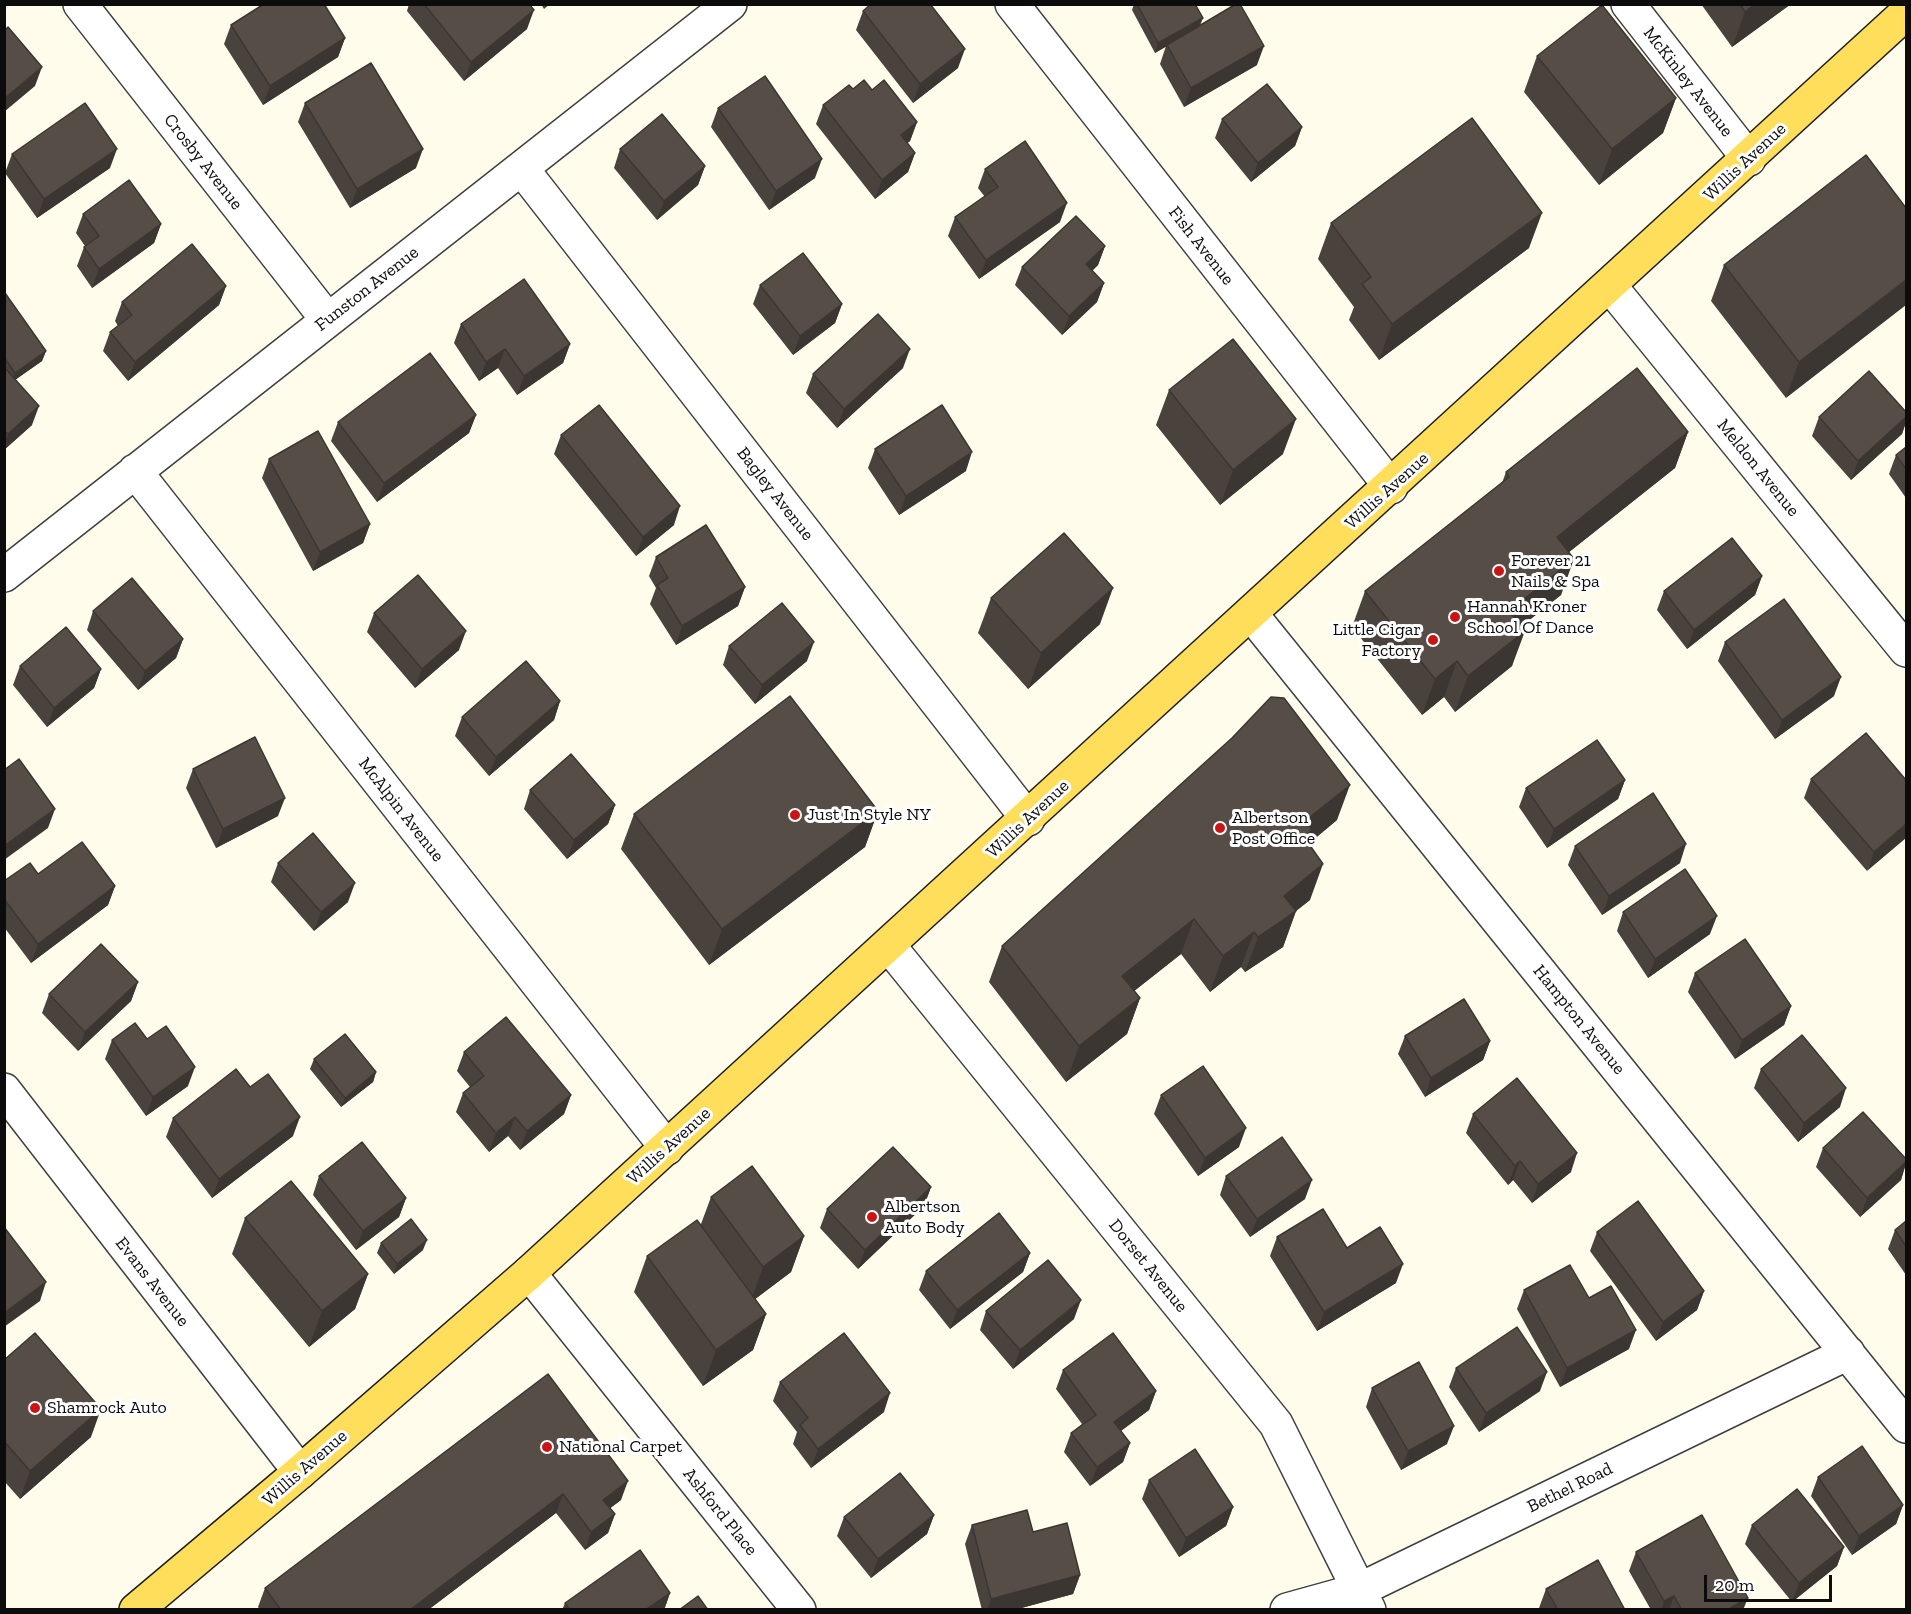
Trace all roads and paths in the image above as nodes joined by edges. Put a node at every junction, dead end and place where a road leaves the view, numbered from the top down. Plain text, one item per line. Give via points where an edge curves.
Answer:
1 (80, 4) edge
2 (730, 4) edge
3 (1012, 4) edge
4 (1628, 4) edge
5 (1906, 14) edge
6 (1749, 159) junction
7 (522, 169) junction
8 (1610, 286) junction
9 (327, 319) junction
10 (135, 471) junction
11 (1391, 487) junction
12 (4, 575) edge
13 (1251, 614) junction
14 (1906, 650) edge
15 (1028, 819) junction
16 (889, 946) junction
17 (4, 1090) edge
18 (667, 1148) junction
19 (529, 1273) junction
20 (1848, 1353) junction
21 (1906, 1426) edge
22 (300, 1472) junction
23 (1364, 1600) edge
24 (153, 1604) edge
25 (799, 1610) edge
26 (1287, 1610) edge

1 - 9 street, Crosby Avenue
2 - 7 street, Funston Avenue
3 - 11 street, Fish Avenue
4 - 6 street, McKinley Avenue
5 - 6 main road, Willis Avenue
6 - 8 main road, Willis Avenue
7 - 9 street, Funston Avenue
7 - 15 street, Bagley Avenue
8 - 11 main road, Willis Avenue
8 - 14 street, Meldon Avenue
9 - 10 street, Funston Avenue
10 - 12 street, Funston Avenue
10 - 18 street, McAlpin Avenue
11 - 13 main road, Willis Avenue
13 - 15 main road, Willis Avenue
13 - 20 street, Hampton Avenue
15 - 16 main road, Willis Avenue
16 - 18 main road, Willis Avenue
16 - 23 street, Dorset Avenue via 1276,1424
17 - 22 street, Evans Avenue
18 - 19 main road, Willis Avenue
19 - 22 main road, Willis Avenue
19 - 25 street, Ashford Place
20 - 21 street, Hampton Avenue
20 - 23 street, Bethel Road
22 - 24 main road, Willis Avenue
23 - 26 street, Bethel Road

